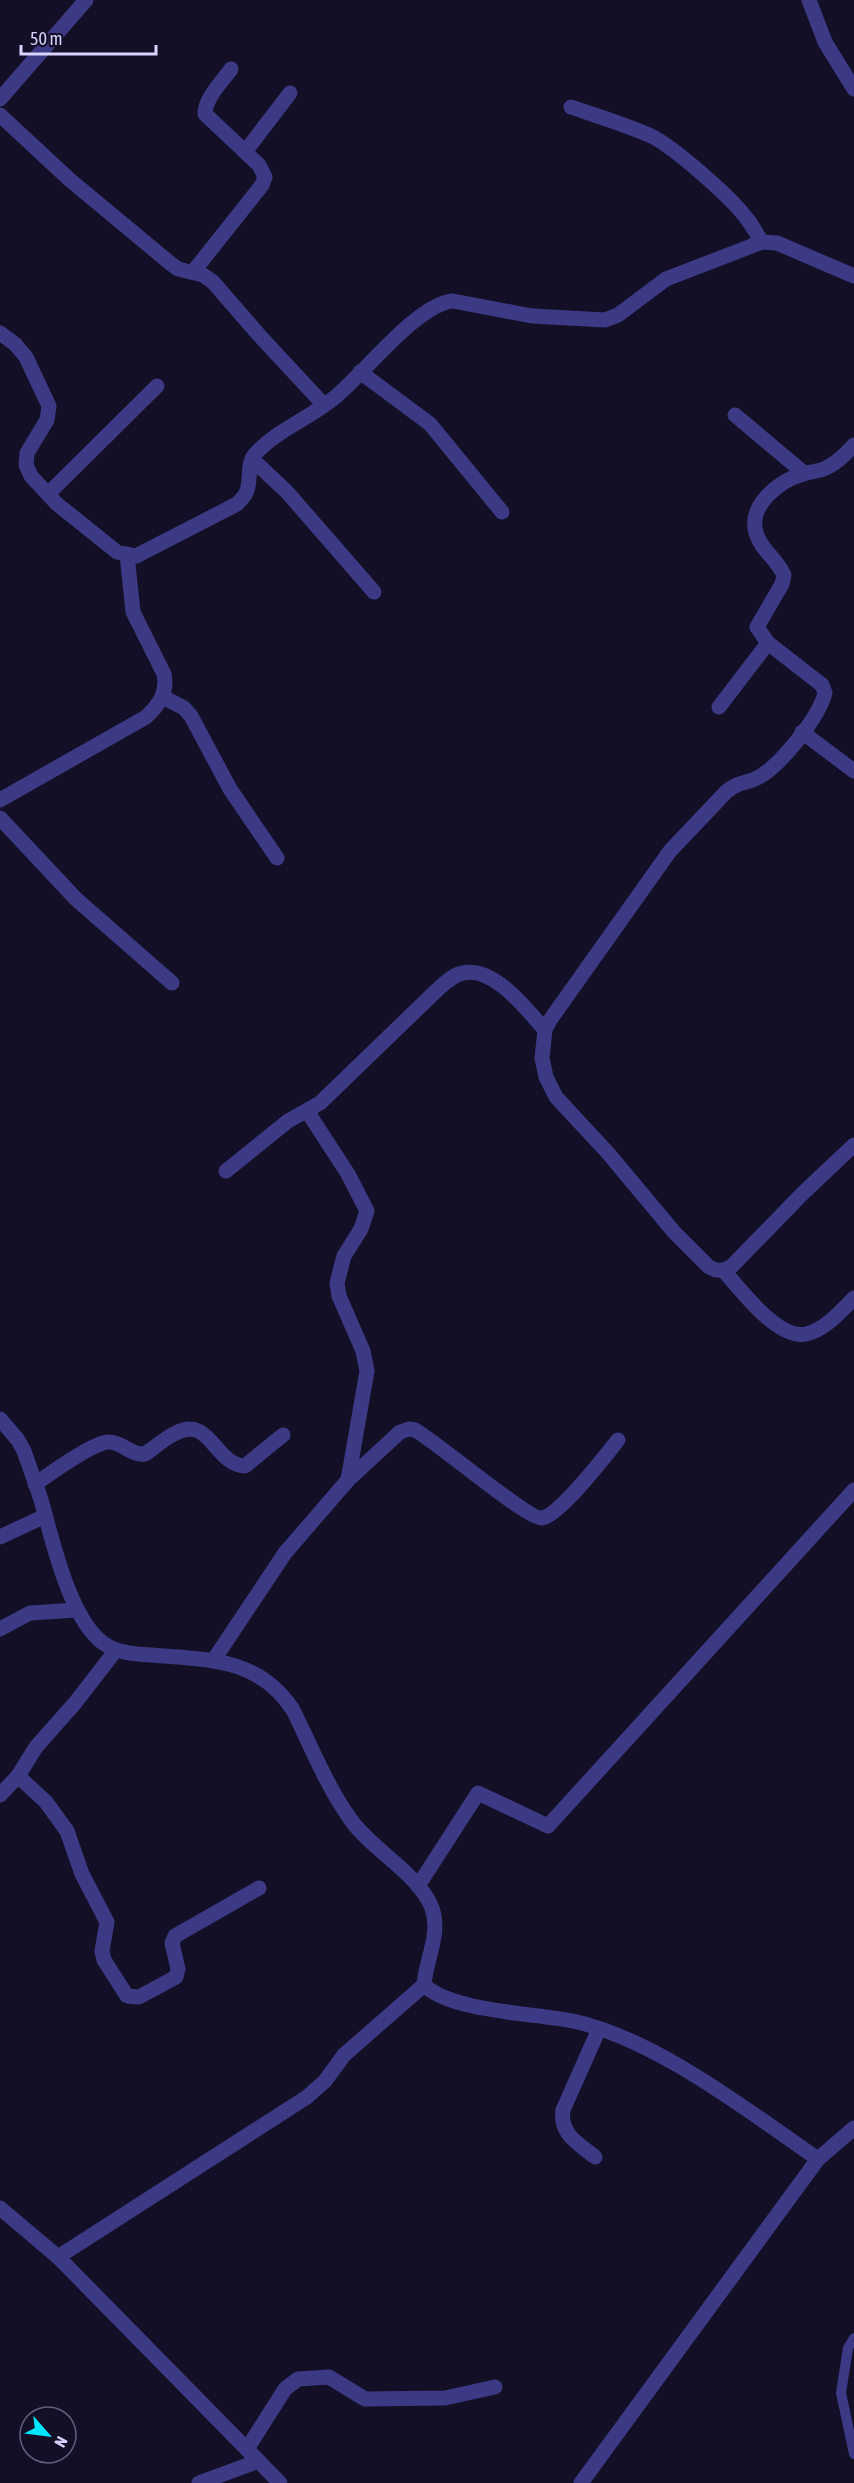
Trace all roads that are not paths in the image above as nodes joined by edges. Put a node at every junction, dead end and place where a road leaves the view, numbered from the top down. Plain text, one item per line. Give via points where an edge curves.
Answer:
1 (86, 0) edge
2 (809, 0) edge
3 (231, 69) dead end
4 (854, 89) edge
5 (290, 93) dead end
6 (0, 99) edge
7 (571, 107) dead end
8 (0, 115) edge
9 (245, 153) junction
10 (762, 242) junction
11 (194, 272) junction
12 (854, 276) edge
13 (0, 333) edge
14 (360, 372) junction
15 (157, 386) dead end
16 (324, 405) junction
17 (735, 415) dead end
18 (854, 445) edge
19 (252, 459) junction
20 (804, 473) junction
21 (48, 494) junction
22 (502, 512) dead end
23 (127, 555) junction
24 (374, 592) dead end
25 (768, 643) junction
26 (163, 697) junction
27 (718, 707) dead end
28 (802, 732) junction
29 (854, 771) edge
30 (0, 800) edge
31 (0, 818) edge
32 (277, 858) dead end
33 (172, 983) dead end
34 (545, 1030) junction
35 (307, 1111) junction
36 (854, 1144) edge
37 (226, 1171) dead end
38 (724, 1271) junction
39 (854, 1298) edge
40 (0, 1419) edge
41 (283, 1435) dead end
42 (618, 1440) dead end
43 (348, 1480) junction
44 (35, 1484) junction
45 (854, 1490) edge
46 (45, 1516) junction
47 (0, 1537) edge
48 (77, 1610) junction
49 (0, 1629) edge
50 (116, 1650) junction
51 (213, 1661) junction
52 (18, 1776) junction
53 (0, 1795) edge
54 (417, 1886) junction
55 (259, 1888) dead end
56 (424, 1985) junction
57 (599, 2029) junction
58 (854, 2128) edge
59 (595, 2157) dead end
60 (818, 2159) junction
61 (0, 2208) edge
62 (58, 2257) junction
63 (854, 2338) edge
64 (495, 2387) dead end
65 (247, 2449) junction
66 (854, 2454) edge
67 (259, 2461) junction
68 (279, 2482) edge
69 (199, 2483) edge
70 (581, 2483) edge

1 - 6 street
2 - 4 street via 825,42
3 - 9 street via 209,100 205,114
5 - 9 street
7 - 10 street via 663,143 742,213
8 - 11 street via 70,180 170,263
9 - 11 street via 264,171 262,185
10 - 12 street via 777,243
10 - 14 street via 666,279 606,320 532,316 442,302 432,306
11 - 16 street via 213,282
13 - 21 street via 26,357 49,406 46,420 27,453 26,465
14 - 16 street
14 - 22 street via 430,424
15 - 21 street
16 - 19 street via 274,438
17 - 20 street
18 - 20 street via 823,470
19 - 23 street via 246,493 237,504 136,556
19 - 24 street via 287,492
20 - 25 street via 781,484 758,508 756,532 784,575 757,627
21 - 23 street via 100,539
23 - 26 street via 133,612 164,674
25 - 27 street
25 - 28 street via 811,675 825,693 819,710
26 - 30 street via 146,717
26 - 32 street via 184,708 190,716 230,789
28 - 29 street
28 - 34 street via 761,777 736,784 726,792 670,851
31 - 33 street via 76,899
34 - 35 street via 508,990 478,974 462,973 450,978
34 - 38 street via 542,1058 556,1097 674,1232 709,1267
35 - 37 street via 288,1120
35 - 43 street via 367,1211 344,1256 337,1283 367,1371
36 - 38 street
38 - 39 street via 770,1320 794,1334 821,1328
40 - 44 street via 18,1440
41 - 44 street via 245,1466 226,1459 197,1429 177,1432 139,1455 110,1442 70,1460
42 - 43 street via 575,1491 544,1518 524,1511 415,1430 400,1432
43 - 51 street via 285,1552
44 - 46 street
45 - 54 street via 548,1826 478,1793
46 - 47 street
46 - 48 street
48 - 49 street via 30,1613
48 - 50 street via 102,1642
50 - 51 street
50 - 52 street via 36,1747
51 - 54 street via 250,1671 283,1694 350,1819
52 - 53 street
52 - 55 street via 46,1802 68,1831 82,1874 107,1922 104,1960 127,1996 139,1997 172,1980 178,1969 172,1942 175,1936
54 - 56 street via 432,1910 435,1927
56 - 57 street via 463,2004 574,2021
56 - 62 street via 338,2061 325,2081 307,2097
57 - 59 street via 561,2122 566,2133
57 - 60 street via 623,2037 711,2086
58 - 60 street
60 - 70 street
61 - 62 street
62 - 65 street
63 - 66 lane via 848,2348 841,2393
64 - 65 street via 445,2398 365,2399 329,2377 298,2379 285,2390
65 - 67 street
67 - 68 street
67 - 69 street

